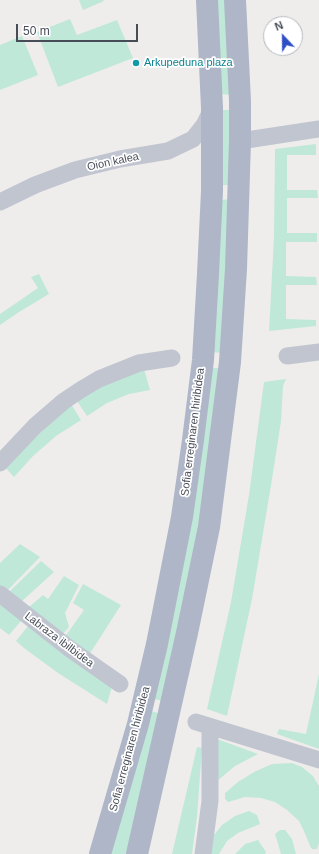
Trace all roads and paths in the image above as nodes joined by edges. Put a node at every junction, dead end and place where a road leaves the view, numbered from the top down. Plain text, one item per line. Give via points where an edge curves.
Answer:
1 (207, 0) edge
2 (235, 0) edge
3 (212, 108) junction
4 (319, 129) edge
5 (240, 141) junction
6 (0, 202) edge
7 (319, 352) edge
8 (287, 356) dead end
9 (172, 358) dead end
10 (0, 463) edge
11 (0, 594) edge
12 (120, 684) dead end
13 (319, 760) edge
14 (100, 854) edge
15 (137, 854) edge
16 (203, 854) edge

1 - 3 main road, Sofia erreginaren hiribidea
2 - 5 main road
3 - 6 street, Oion kalea via 204,125 193,138 168,151 75,170
3 - 14 main road, Sofia erreginaren hiribidea via 212,191 203,352 182,517 138,724
4 - 5 street
5 - 15 main road via 230,362 208,527 184,648
7 - 8 street
9 - 10 street via 139,363 99,379 82,389 35,426
11 - 12 street, Labraza ibilbidea
13 - 16 street via 203,724 210,800

